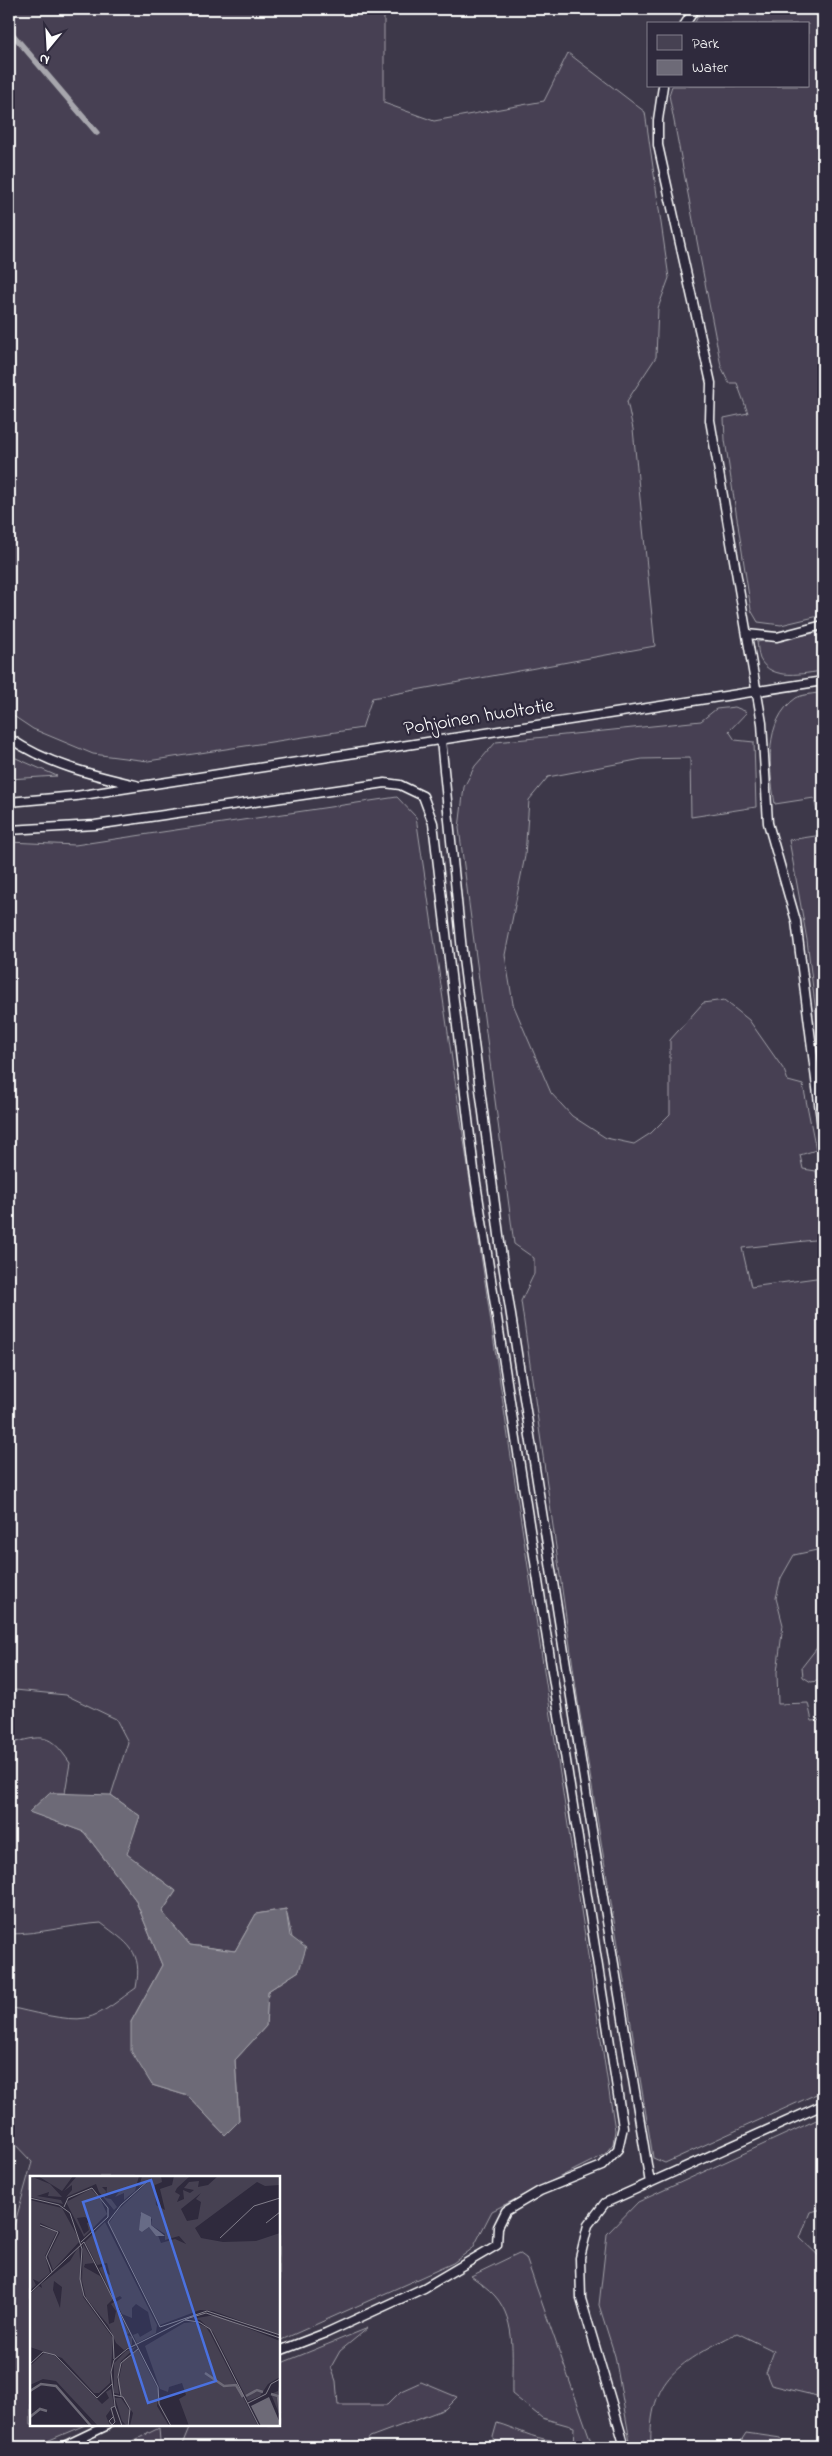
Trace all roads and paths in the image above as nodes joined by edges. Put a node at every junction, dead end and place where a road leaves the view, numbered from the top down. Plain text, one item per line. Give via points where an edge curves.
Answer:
1 (695, 9) edge
2 (686, 22) edge
3 (664, 88) edge
4 (823, 625) edge
5 (747, 634) junction
6 (823, 681) edge
7 (756, 692) junction
8 (9, 738) edge
9 (441, 740) junction
10 (140, 786) junction
11 (9, 802) edge
12 (9, 830) edge
13 (823, 1135) edge
14 (823, 2105) edge
15 (650, 2183) junction
16 (280, 2351) edge
17 (106, 2426) edge
18 (62, 2447) edge
19 (625, 2447) edge

1 - 2 lane
3 - 5 lane via 658,145 710,383 710,420
4 - 5 lane via 777,636
5 - 7 lane
6 - 7 lane, Pohjoinen huoltotie
7 - 9 lane, Pohjoinen huoltotie
7 - 13 lane via 762,723 768,823 796,921
8 - 10 lane, Pohjoinen huoltotie via 27,750 84,773
9 - 10 lane, Pohjoinen huoltotie
9 - 15 lane via 462,951 502,1258
10 - 11 lane, Pohjoinen huoltotie
12 - 16 lane via 95,825 385,783 400,784 423,796 433,823 466,1116 622,2127 618,2150 602,2166 540,2192 506,2212 498,2227 497,2245 424,2288
14 - 15 lane
15 - 19 lane via 605,2203 588,2225 580,2258 581,2300
17 - 18 lane

